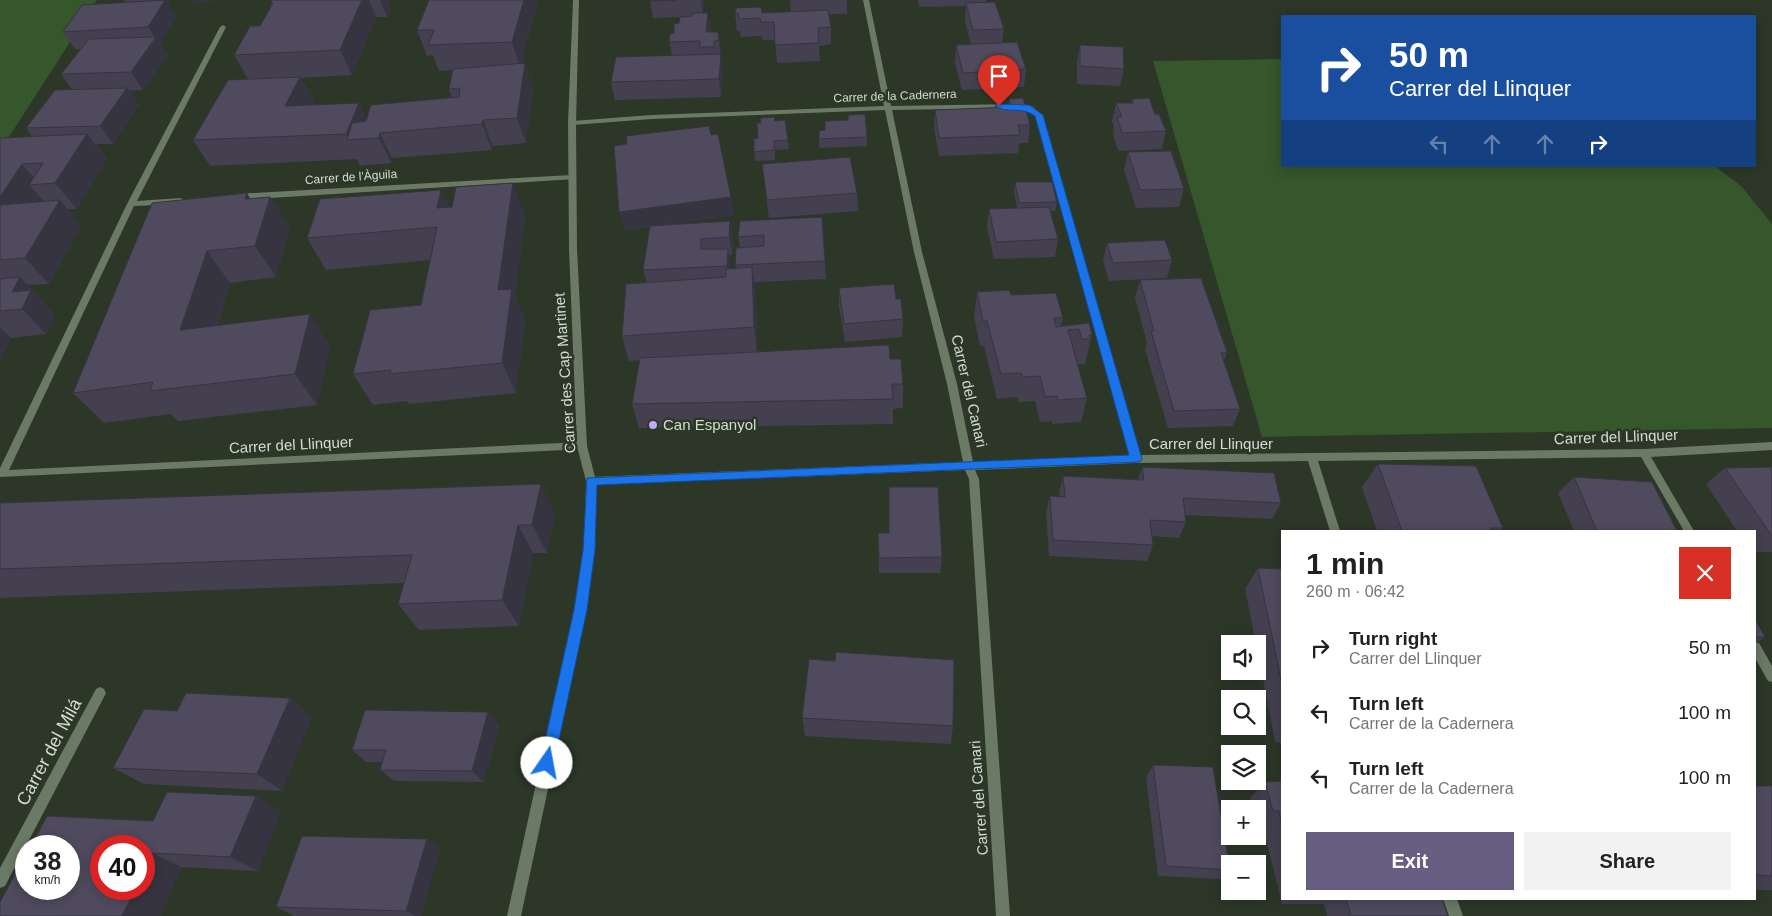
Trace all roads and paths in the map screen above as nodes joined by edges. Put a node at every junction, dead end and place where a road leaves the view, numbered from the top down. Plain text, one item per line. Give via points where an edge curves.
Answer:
1 (576, 0) edge
2 (866, 0) edge
3 (223, 28) dead end
4 (889, 108) junction
5 (572, 123) junction
6 (572, 177) junction
7 (228, 198) edge
8 (189, 200) edge
9 (131, 204) junction
10 (582, 446) junction
11 (1772, 446) edge
12 (1644, 453) junction
13 (1312, 458) junction
14 (1136, 459) junction
15 (969, 466) junction
16 (591, 481) junction
17 (1335, 530) edge
18 (1688, 530) edge
19 (1756, 649) edge
20 (1772, 677) edge
21 (100, 693) dead end
22 (0, 881) edge
23 (1450, 900) edge
24 (514, 916) edge
25 (1003, 916) edge
26 (1456, 916) edge

1 - 5 street, Carrer des Cap Martinet
2 - 4 street, Carrer del Canari
3 - 9 street
4 - 5 street, Carrer de la Cadernera
4 - 14 street, Carrer de la Cadernera via 1018,106 1029,108 1038,115
4 - 15 street, Carrer del Canari via 918,252
5 - 6 street, Carrer des Cap Martinet
6 - 7 street, Carrer de l'Àguila
6 - 10 street, Carrer des Cap Martinet
8 - 9 street
9 - 10 street, Carrer del Llinquer via 2,474
10 - 16 street, Carrer des Cap Martinet
11 - 12 street, Carrer del Llinquer
12 - 13 street, Carrer del Llinquer
12 - 18 street
13 - 14 street, Carrer del Llinquer
13 - 17 street
14 - 15 street, Carrer del Llinquer
15 - 16 street, Carrer del Llinquer
15 - 25 street, Carrer del Canari via 974,479
16 - 24 street, Carrer des Cap Martinet via 589,550 580,610
19 - 20 street
21 - 22 street, Carrer del Milá
23 - 26 street

